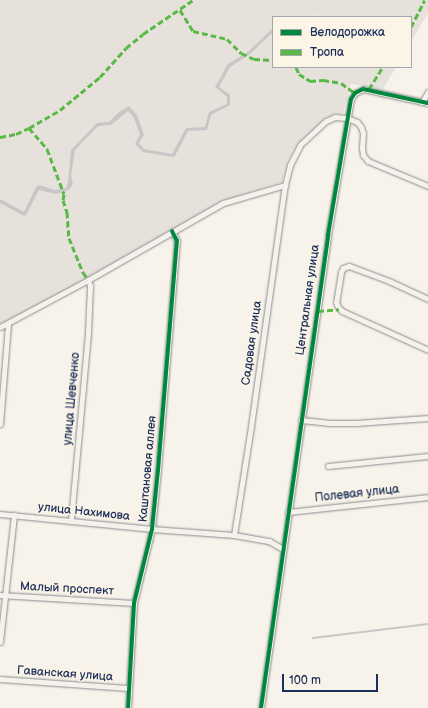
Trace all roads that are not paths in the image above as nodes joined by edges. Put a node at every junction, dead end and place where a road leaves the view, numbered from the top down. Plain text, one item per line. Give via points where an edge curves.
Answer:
1 (428, 92) edge
2 (425, 102) edge
3 (347, 118) junction
4 (284, 185) junction
5 (428, 186) edge
6 (172, 231) junction
7 (88, 280) junction
8 (428, 299) edge
9 (8, 324) junction
10 (0, 327) edge
11 (428, 350) edge
12 (428, 418) edge
13 (301, 420) junction
14 (0, 424) edge
15 (428, 456) edge
16 (328, 466) dead end
17 (428, 497) edge
18 (288, 512) junction
19 (0, 514) edge
20 (14, 515) junction
21 (71, 520) junction
22 (152, 529) junction
23 (234, 535) junction
24 (283, 549) junction
25 (2, 595) edge
26 (134, 603) junction
27 (0, 642) edge
28 (0, 678) edge
29 (128, 688) junction
30 (128, 708) edge
31 (261, 708) edge

1 - 2 street
2 - 3 street, Центральная улица via 363,89 355,93 351,99
3 - 4 street, Садовая улица via 335,117 326,121 300,145
3 - 5 street via 357,122 361,127 363,155 368,161
3 - 13 street, Центральная улица
4 - 6 street via 223,203
4 - 23 street, Садовая улица
6 - 7 street
6 - 22 street, Каштановая аллея via 177,241
7 - 9 street
7 - 21 street, улица Шевченко via 88,332
8 - 11 street via 349,266 343,268 336,302 342,311
9 - 10 street
9 - 14 street
12 - 13 street via 356,423
13 - 18 street, Центральная улица
15 - 16 street
17 - 18 street, Полевая улица
18 - 24 street, Центральная улица
19 - 20 street, улица Нахимова
20 - 21 street, улица Нахимова
20 - 25 street
21 - 22 street, улица Нахимова
22 - 23 street, улица Нахимова
22 - 26 street, Каштановая аллея
23 - 24 street, улица Нахимова via 269,541
24 - 31 street, Центральная улица
25 - 26 street, Малый проспект
25 - 27 street
26 - 29 street, Каштановая аллея
28 - 29 street, Гаванская улица
29 - 30 street, Каштановая аллея

